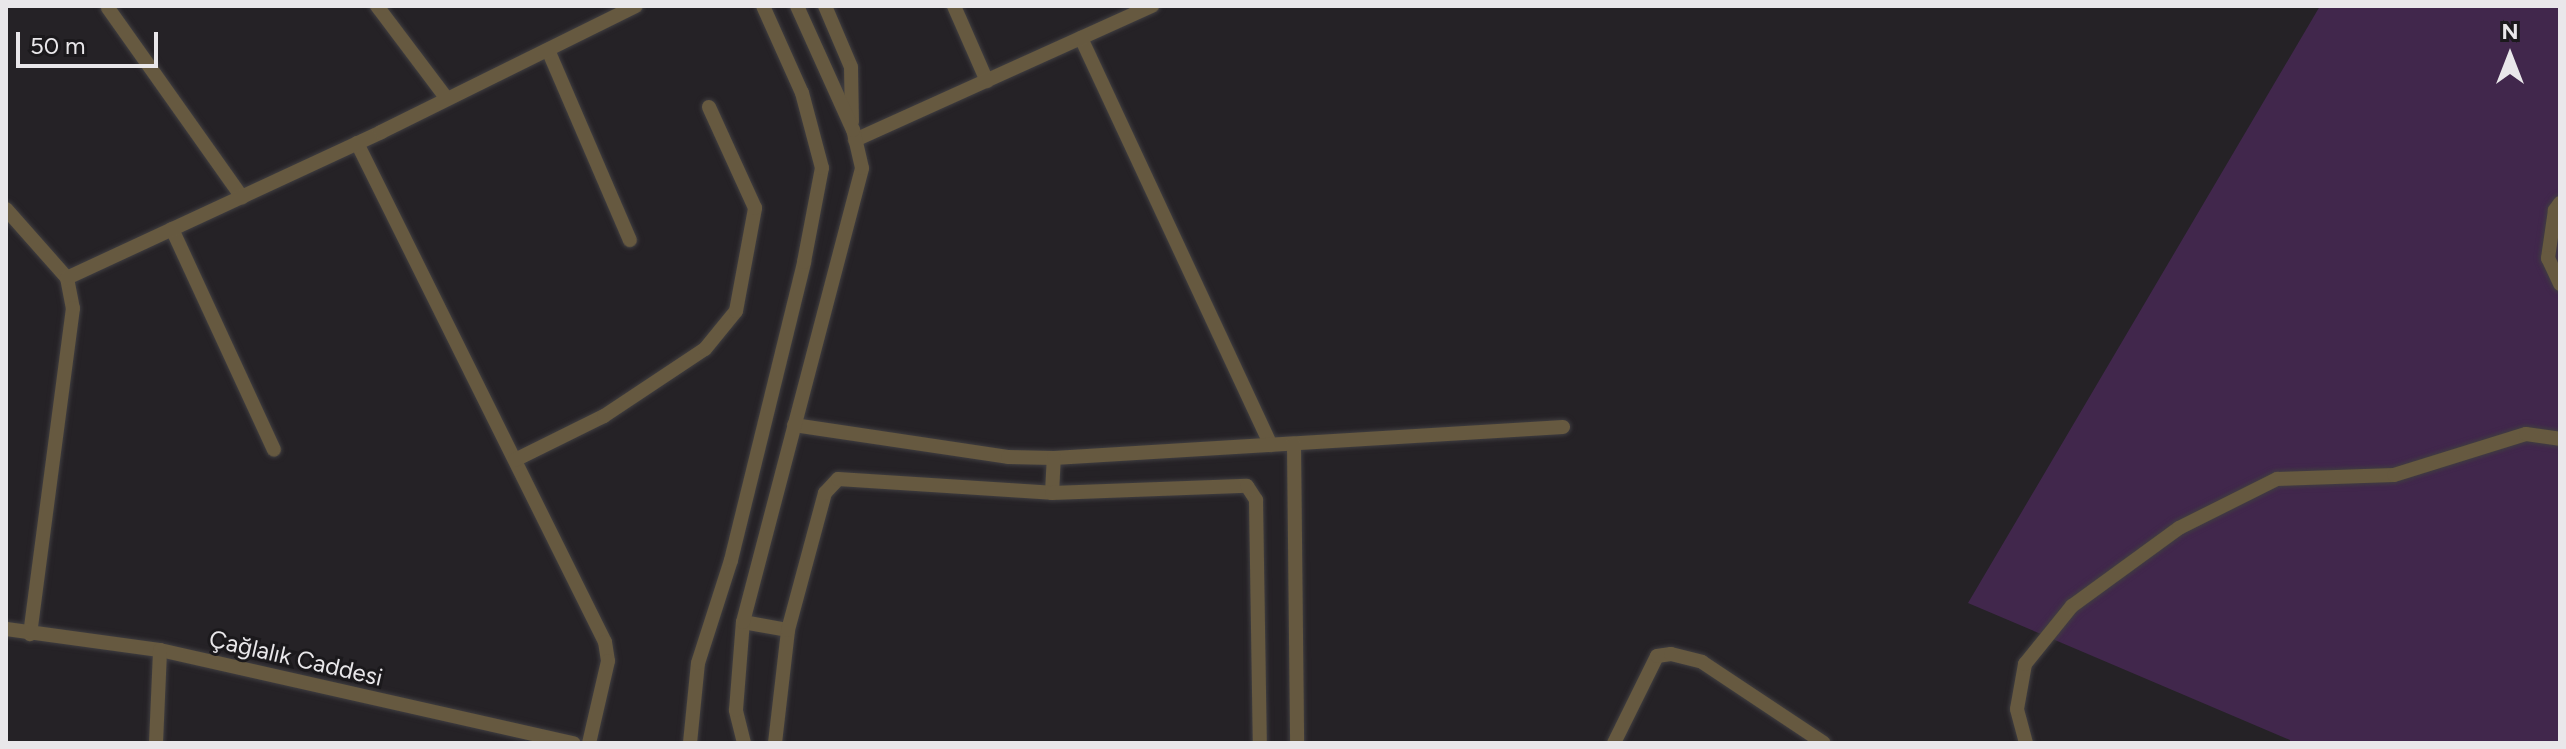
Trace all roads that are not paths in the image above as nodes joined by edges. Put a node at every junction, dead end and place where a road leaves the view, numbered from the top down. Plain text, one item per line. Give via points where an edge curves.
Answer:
1 (377, 6) edge
2 (763, 6) edge
3 (797, 6) edge
4 (825, 6) edge
5 (954, 6) edge
6 (1152, 6) edge
7 (108, 8) edge
8 (628, 8) edge
9 (1081, 38) junction
10 (548, 50) junction
11 (987, 81) junction
12 (447, 99) junction
13 (709, 107) dead end
14 (854, 135) junction
15 (357, 143) junction
16 (242, 197) junction
17 (2560, 203) edge
18 (6, 209) edge
19 (172, 229) junction
20 (630, 240) dead end
21 (67, 278) junction
22 (2560, 284) edge
23 (794, 425) junction
24 (1563, 427) dead end
25 (2560, 439) edge
26 (1294, 444) junction
27 (1271, 445) junction
28 (274, 450) dead end
29 (1054, 458) junction
30 (515, 460) junction
31 (1052, 493) junction
32 (743, 622) junction
33 (6, 629) edge
34 (788, 630) junction
35 (30, 634) junction
36 (160, 650) junction
37 (156, 743) edge
38 (571, 743) edge
39 (589, 743) edge
40 (690, 743) edge
41 (744, 743) edge
42 (775, 743) edge
43 (1260, 743) edge
44 (1297, 743) edge
45 (1614, 743) edge
46 (1824, 743) edge
47 (2026, 743) edge

1 - 12 street
2 - 40 street via 802,93 822,168 735,545 698,663
3 - 14 street
4 - 14 street via 851,67
5 - 11 street
6 - 9 street
7 - 16 street
8 - 10 street
9 - 11 street
9 - 27 street
10 - 12 street
10 - 20 street
11 - 14 street
12 - 15 street
13 - 30 street via 755,208 736,311 705,349 604,416
14 - 23 street via 862,168
15 - 16 street
15 - 30 street
16 - 19 street
17 - 22 street via 2548,258
18 - 21 street
19 - 21 street
19 - 28 street
21 - 35 street via 73,308
23 - 29 street via 1008,457
23 - 32 street
24 - 26 street
25 - 47 street via 2526,434 2394,475 2277,479 2179,528 2072,606 2025,664 2017,709
26 - 27 street
26 - 44 street
27 - 29 street
29 - 31 street
30 - 39 street via 605,642 608,661
31 - 34 street via 838,479 825,493
31 - 43 street via 1247,486 1256,500
32 - 34 street
32 - 41 street via 736,710
33 - 35 street, Çağlalık Caddesi
34 - 42 street
35 - 36 street, Çağlalık Caddesi
36 - 37 street
36 - 38 street, Çağlalık Caddesi
45 - 46 street via 1657,656 1671,654 1702,662

